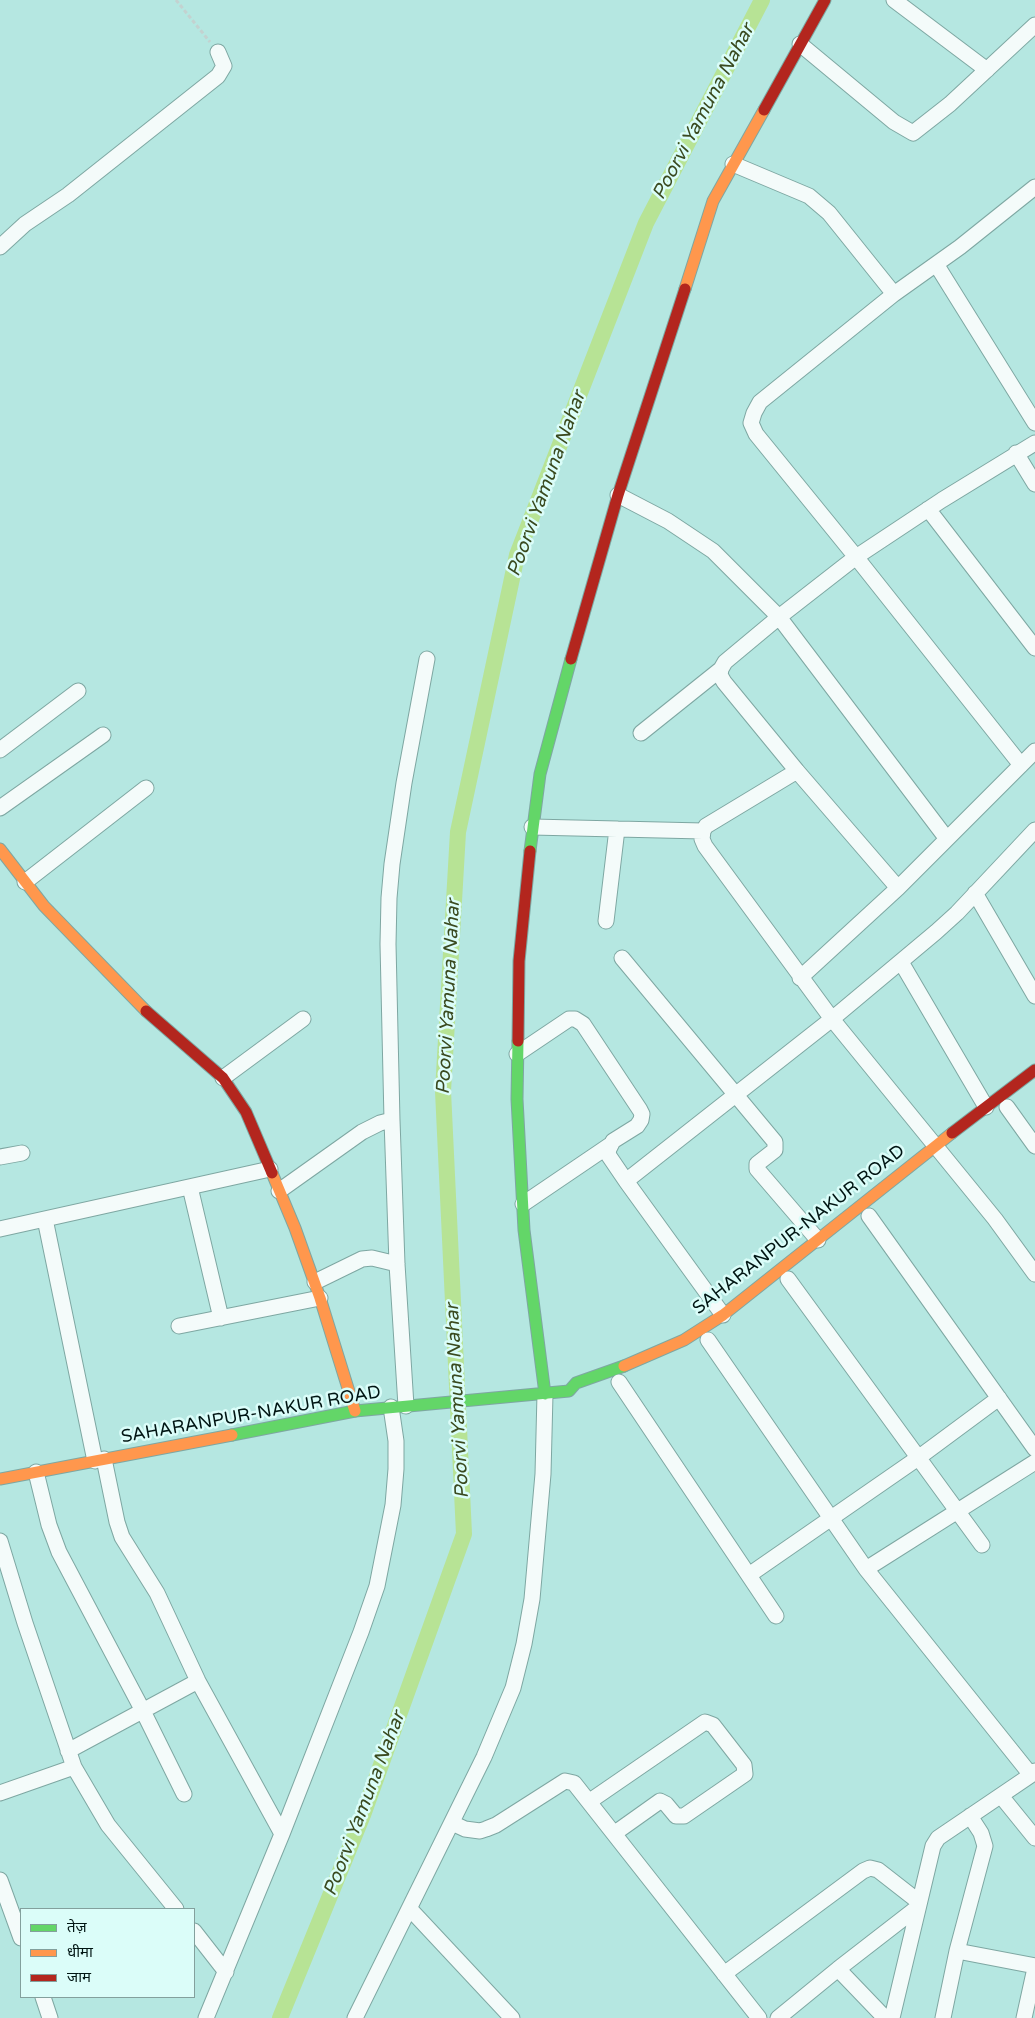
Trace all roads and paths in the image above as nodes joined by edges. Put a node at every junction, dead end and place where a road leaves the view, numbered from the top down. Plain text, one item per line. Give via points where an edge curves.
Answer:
1 (176, 0) edge
2 (825, 0) edge
3 (894, 0) edge
4 (1035, 25) edge
5 (800, 44) junction
6 (218, 52) joint
7 (987, 70) junction
8 (733, 164) junction
9 (1035, 187) edge
10 (0, 247) edge
11 (936, 264) junction
12 (894, 294) junction
13 (1035, 423) edge
14 (1035, 443) edge
15 (1016, 453) junction
16 (1035, 484) edge
17 (618, 495) junction
18 (928, 509) junction
19 (856, 557) junction
20 (779, 617) junction
21 (1035, 648) edge
22 (427, 659) dead end
23 (721, 668) junction
24 (78, 691) dead end
25 (642, 733) dead end
26 (104, 736) dead end
27 (0, 750) edge
28 (1035, 751) edge
29 (1021, 765) junction
30 (797, 771) junction
31 (146, 788) dead end
32 (0, 808) edge
33 (532, 827) junction
34 (617, 829) junction
35 (1035, 830) edge
36 (702, 832) junction
37 (947, 838) junction
38 (0, 849) edge
39 (25, 882) junction
40 (898, 888) junction
41 (975, 893) junction
42 (606, 921) dead end
43 (622, 958) dead end
44 (901, 962) junction
45 (800, 978) junction
46 (1035, 996) edge
47 (303, 1019) dead end
48 (832, 1019) junction
49 (517, 1054) junction
50 (1035, 1070) edge
51 (223, 1078) junction
52 (737, 1094) junction
53 (1002, 1107) junction
54 (392, 1120) junction
55 (610, 1145) junction
56 (1035, 1146) edge
57 (22, 1153) dead end
58 (941, 1154) junction
59 (0, 1157) edge
60 (270, 1169) junction
61 (626, 1182) junction
62 (190, 1187) junction
63 (279, 1191) junction
64 (523, 1204) junction
65 (868, 1216) dead end
66 (45, 1218) junction
67 (0, 1229) edge
68 (818, 1240) junction
69 (397, 1264) junction
70 (1035, 1274) edge
71 (788, 1279) dead end
72 (315, 1282) junction
73 (320, 1298) junction
74 (723, 1315) junction
75 (221, 1318) junction
76 (180, 1326) dead end
77 (707, 1341) dead end
78 (619, 1382) dead end
79 (545, 1394) junction
80 (998, 1398) junction
81 (405, 1406) junction
82 (355, 1411) junction
83 (1035, 1449) edge
84 (918, 1458) junction
85 (100, 1460) junction
86 (1035, 1462) edge
87 (36, 1472) junction
88 (0, 1479) edge
89 (958, 1511) junction
90 (830, 1518) junction
91 (0, 1541) edge
92 (982, 1545) dead end
93 (866, 1569) junction
94 (749, 1575) junction
95 (776, 1616) dead end
96 (198, 1680) junction
97 (143, 1711) junction
98 (68, 1752) junction
99 (74, 1767) junction
100 (1033, 1773) edge
101 (0, 1793) edge
102 (184, 1794) dead end
103 (1001, 1796) junction
104 (590, 1801) junction
105 (970, 1816) junction
106 (452, 1823) junction
107 (615, 1833) junction
108 (282, 1834) junction
109 (1035, 1838) edge
110 (0, 1880) edge
111 (919, 1904) junction
112 (175, 1908) edge
113 (410, 1909) junction
114 (195, 1932) edge
115 (20, 1935) edge
116 (957, 1951) junction
117 (1035, 1967) edge
118 (838, 1969) junction
119 (226, 1972) junction
120 (724, 1974) junction
121 (43, 1998) edge
122 (781, 2017) edge
123 (50, 2018) edge
124 (206, 2018) edge
125 (355, 2018) edge
126 (512, 2018) edge
127 (759, 2018) edge
128 (885, 2018) edge
129 (892, 2018) edge
130 (942, 2018) edge
131 (1024, 2018) edge

1 - 6 path
2 - 5 street
3 - 7 street
4 - 7 street
5 - 7 street via 894,122 913,133
5 - 8 street
6 - 10 street via 224,66 218,76 73,191 25,224
8 - 12 street via 808,196 829,213
8 - 17 street via 713,201
9 - 11 street
11 - 12 street
11 - 13 street
12 - 19 street via 760,402 751,423 756,434
14 - 15 street
15 - 16 street
15 - 18 street
17 - 20 street via 668,521 713,551
17 - 33 street via 554,717 540,774
18 - 19 street
18 - 21 street
19 - 20 street
19 - 29 street
20 - 23 street
20 - 37 street
22 - 54 street via 404,783 390,890
23 - 25 street
23 - 30 street via 724,682
24 - 27 street
26 - 32 street
28 - 29 street
29 - 37 street
30 - 36 street via 710,823
30 - 40 street
31 - 39 street
33 - 34 street
33 - 49 street via 519,961
34 - 36 street
34 - 42 street
35 - 41 street
36 - 45 street via 705,846
37 - 40 street
38 - 39 street
39 - 51 street via 138,1004
40 - 45 street
41 - 44 street
41 - 46 street
43 - 52 street
44 - 48 street
44 - 53 street
45 - 48 street
47 - 51 street
48 - 52 street
48 - 58 street
49 - 55 street via 569,1019 583,1024 642,1114 638,1126
49 - 64 street
50 - 53 street, SAHARANPUR-NAKUR ROAD
51 - 60 street via 246,1112
52 - 61 street
52 - 68 street via 775,1142 775,1150 757,1164 757,1169
53 - 56 street
53 - 58 street, SAHARANPUR-NAKUR ROAD
54 - 63 street via 362,1132
54 - 69 street
55 - 61 street via 609,1156
55 - 64 street
57 - 59 street
58 - 68 street, SAHARANPUR-NAKUR ROAD
58 - 70 street via 1000,1225
60 - 62 street
60 - 63 street
61 - 74 street
62 - 66 street
62 - 75 street
63 - 72 street
64 - 79 street
65 - 80 street
66 - 67 street
66 - 85 street
68 - 74 street, SAHARANPUR-NAKUR ROAD
69 - 72 street via 362,1259
69 - 81 street
71 - 84 street
72 - 73 street
73 - 75 street
73 - 82 street
74 - 79 street, SAHARANPUR-NAKUR ROAD via 684,1340 639,1361 576,1383 574,1392
75 - 76 street
77 - 90 street
78 - 94 street
79 - 81 street, SAHARANPUR-NAKUR ROAD
79 - 106 street via 540,1511 524,1644 513,1688
80 - 83 street
80 - 84 street
81 - 82 street, SAHARANPUR-NAKUR ROAD
81 - 108 street via 396,1441 393,1505 377,1586
82 - 85 street, SAHARANPUR-NAKUR ROAD
84 - 89 street
84 - 90 street
85 - 87 street, SAHARANPUR-NAKUR ROAD
85 - 96 street via 122,1537 157,1593
86 - 89 street
87 - 88 street, SAHARANPUR-NAKUR ROAD
87 - 97 street via 59,1552
89 - 92 street
89 - 93 street
90 - 93 street
90 - 94 street
91 - 98 street
93 - 100 street
94 - 95 street
96 - 97 street
96 - 108 street
97 - 98 street
97 - 102 street
98 - 99 street
99 - 101 street
99 - 112 street via 108,1826
100 - 103 street
103 - 105 street
103 - 109 street
104 - 106 street via 574,1783 565,1781 486,1830 465,1829
104 - 107 street
104 - 107 street via 705,1722 713,1725 744,1766 746,1774 684,1816 676,1816 660,1801
105 - 111 street via 938,1838 933,1846
105 - 116 street via 985,1846
106 - 113 street
107 - 120 street
108 - 119 street
110 - 115 street
111 - 118 street
111 - 120 street via 878,1870 870,1868
111 - 129 street
113 - 125 street
113 - 126 street
114 - 119 street
116 - 117 street
116 - 130 street
117 - 131 street
118 - 122 street
118 - 128 street
119 - 124 street
120 - 127 street
121 - 123 street

